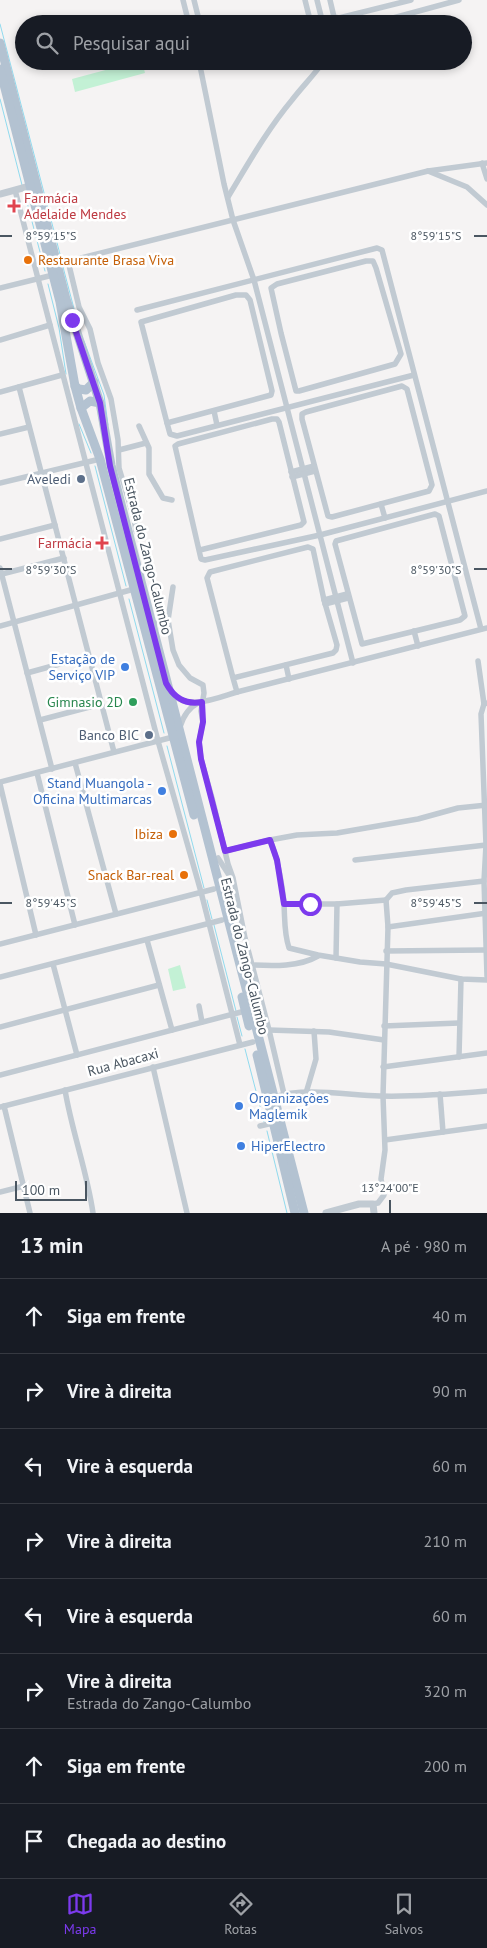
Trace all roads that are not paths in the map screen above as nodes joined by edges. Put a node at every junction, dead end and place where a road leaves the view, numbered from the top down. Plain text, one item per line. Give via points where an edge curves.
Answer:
1 (183, 0) edge
2 (194, 0) edge
3 (306, 0) edge
4 (317, 0) edge
5 (330, 0) edge
6 (411, 0) edge
7 (457, 0) edge
8 (386, 7) junction
9 (187, 15) edge
10 (198, 15) edge
11 (309, 15) edge
12 (321, 15) edge
13 (334, 15) edge
14 (352, 15) edge
15 (388, 15) edge
16 (403, 15) edge
17 (0, 43) edge
18 (0, 70) edge
19 (201, 70) edge
20 (318, 70) edge
21 (485, 163) edge
22 (428, 171) junction
23 (487, 179) edge
24 (23, 188) junction
25 (0, 194) edge
26 (228, 197) junction
27 (487, 205) edge
28 (234, 220) junction
29 (62, 262) junction
30 (45, 276) junction
31 (254, 280) junction
32 (0, 288) edge
33 (137, 310) dead end
34 (50, 326) junction
35 (0, 340) edge
36 (282, 341) junction
37 (270, 344) junction
38 (262, 345) junction
39 (62, 375) junction
40 (414, 375) junction
41 (349, 378) junction
42 (94, 382) junction
43 (75, 386) junction
44 (19, 387) junction
45 (352, 390) junction
46 (0, 392) edge
47 (100, 403) junction
48 (286, 407) junction
49 (81, 408) junction
50 (214, 411) junction
51 (167, 423) junction
52 (217, 425) junction
53 (139, 426) dead end
54 (29, 427) junction
55 (0, 434) edge
56 (146, 443) junction
57 (119, 450) junction
58 (104, 458) junction
59 (86, 461) junction
60 (315, 469) junction
61 (303, 472) junction
62 (40, 473) junction
63 (292, 475) junction
64 (0, 483) edge
65 (487, 492) edge
66 (172, 500) dead end
67 (448, 502) junction
68 (381, 504) junction
69 (385, 518) junction
70 (55, 525) junction
71 (136, 531) dead end
72 (320, 535) junction
73 (253, 537) junction
74 (0, 539) edge
75 (256, 549) junction
76 (200, 550) junction
77 (64, 558) junction
78 (1, 571) edge
79 (172, 588) dead end
80 (134, 589) junction
81 (120, 593) junction
82 (348, 596) junction
83 (336, 599) junction
84 (324, 602) junction
85 (76, 604) junction
86 (168, 620) junction
87 (13, 623) junction
88 (154, 624) junction
89 (0, 626) edge
90 (484, 628) edge
91 (414, 632) junction
92 (418, 646) junction
93 (89, 656) junction
94 (478, 661) dead end
95 (353, 663) junction
96 (286, 665) junction
97 (27, 673) junction
98 (233, 678) junction
99 (289, 678) junction
100 (166, 683) junction
101 (237, 692) junction
102 (201, 702) junction
103 (485, 703) edge
104 (101, 704) junction
105 (40, 720) junction
106 (176, 736) junction
107 (158, 741) junction
108 (114, 752) junction
109 (75, 762) junction
110 (52, 769) junction
111 (37, 773) junction
112 (0, 783) edge
113 (486, 806) edge
114 (270, 840) junction
115 (486, 845) edge
116 (225, 850) junction
117 (215, 859) junction
118 (355, 860) dead end
119 (228, 864) junction
120 (484, 881) junction
121 (214, 889) junction
122 (235, 889) junction
123 (201, 892) junction
124 (386, 900) junction
125 (284, 904) junction
126 (337, 904) junction
127 (486, 913) edge
128 (116, 914) junction
129 (222, 920) junction
130 (208, 924) junction
131 (75, 925) junction
132 (388, 927) junction
133 (36, 935) junction
134 (147, 940) junction
135 (0, 944) edge
136 (486, 948) edge
137 (386, 952) junction
138 (318, 956) junction
139 (336, 958) junction
140 (53, 964) junction
141 (386, 964) junction
142 (252, 965) junction
143 (487, 976) edge
144 (0, 977) edge
145 (460, 979) junction
146 (487, 980) edge
147 (160, 986) junction
148 (199, 1006) dead end
149 (65, 1010) junction
150 (245, 1011) junction
151 (232, 1014) junction
152 (202, 1022) junction
153 (460, 1022) junction
154 (384, 1026) junction
155 (0, 1027) edge
156 (172, 1030) junction
157 (269, 1030) junction
158 (314, 1031) junction
159 (384, 1040) junction
160 (253, 1042) junction
161 (240, 1045) junction
162 (487, 1053) edge
163 (77, 1055) junction
164 (459, 1057) junction
165 (153, 1067) junction
166 (383, 1067) junction
167 (0, 1075) edge
168 (65, 1090) junction
169 (487, 1091) edge
170 (306, 1093) junction
171 (440, 1094) junction
172 (278, 1096) junction
173 (383, 1096) junction
174 (2, 1106) edge
175 (272, 1123) junction
176 (260, 1126) dead end
177 (487, 1126) edge
178 (443, 1132) junction
179 (385, 1140) junction
180 (24, 1186) junction
181 (0, 1192) edge
182 (372, 1204) junction
183 (30, 1213) edge
184 (93, 1213) edge
185 (187, 1213) edge
186 (295, 1213) edge
187 (304, 1213) edge
188 (326, 1213) edge
189 (374, 1213) edge

1 - 9 street
2 - 10 street
3 - 11 street
4 - 12 street
5 - 13 street
6 - 8 street
7 - 16 street
8 - 14 street
8 - 15 street
17 - 29 main road
18 - 24 main road, Estrada do Zango-Calumbo
19 - 26 street
20 - 26 street via 263,139
21 - 22 street
21 - 23 street
22 - 27 street via 466,187
22 - 28 street
24 - 25 street
24 - 30 main road, Estrada do Zango-Calumbo
24 - 30 street
26 - 28 street
28 - 29 street
28 - 31 street
29 - 42 main road via 72,320
29 - 57 street via 90,329 110,398
30 - 32 street
30 - 34 street
30 - 43 main road, Estrada do Zango-Calumbo via 63,316
31 - 33 street
31 - 37 street
31 - 40 street via 380,248
34 - 35 street
34 - 39 street
36 - 37 street
36 - 41 street via 296,390
36 - 41 street via 271,288 373,261 401,354 395,364
37 - 38 street
37 - 48 street
38 - 50 street via 271,395
38 - 51 street via 246,295 141,322
39 - 44 street
39 - 59 street
40 - 45 street
40 - 67 street
41 - 45 street
42 - 43 main road via 86,390
42 - 47 main road
43 - 49 main road, Estrada do Zango-Calumbo
44 - 46 street
44 - 54 street
45 - 48 street
47 - 49 main road via 90,401
47 - 58 main road
48 - 52 street
48 - 61 street
49 - 58 main road, Estrada do Zango-Calumbo
50 - 51 street
50 - 52 street
51 - 52 street via 170,434 177,436
53 - 56 street
54 - 55 street
54 - 62 street
56 - 57 street
56 - 66 street via 149,448 149,474 163,498
57 - 71 street via 119,468
58 - 59 street
58 - 80 main road, Estrada do Zango-Calumbo
58 - 88 main road, Estrada do Zango-Calumbo
59 - 62 street
59 - 81 street
60 - 61 street
60 - 68 street via 328,516
60 - 68 street via 302,414 405,387 432,485 429,492
61 - 63 street
61 - 72 street
62 - 64 street
62 - 70 street
63 - 73 street via 304,522
63 - 76 street via 277,419 175,446
65 - 67 street
67 - 69 street
67 - 90 street
68 - 69 street
69 - 72 street
70 - 74 street
70 - 77 street
72 - 75 street
72 - 83 street
73 - 75 street
73 - 76 street
75 - 76 street via 205,560 200,558
77 - 78 street
77 - 85 street
78 - 87 street
79 - 86 street
80 - 81 street
80 - 106 main road, Estrada do Zango-Calumbo
81 - 85 street
81 - 107 street
82 - 83 street
82 - 91 street via 362,644
82 - 91 street via 336,541 437,514 465,616
83 - 84 street
83 - 95 street
84 - 96 street via 336,650
84 - 98 street via 311,547 210,572 207,578
85 - 87 street
85 - 93 street
86 - 88 street
86 - 102 street via 179,665 190,678 203,685
87 - 89 street
87 - 97 street
88 - 100 main road, Estrada do Zango-Calumbo
90 - 92 street
91 - 92 street
92 - 95 street
93 - 97 street
93 - 104 street
94 - 103 street
95 - 99 street
96 - 98 street
96 - 99 street
97 - 105 street
98 - 101 street
99 - 101 street
100 - 102 street via 181,700
100 - 106 main road, Estrada do Zango-Calumbo
101 - 102 street
102 - 106 street via 184,716
102 - 116 street via 201,759
103 - 113 street via 481,714
104 - 105 street
104 - 108 street
105 - 110 street
106 - 107 street
106 - 117 main road, Estrada do Zango-Calumbo
106 - 121 main road, Estrada do Zango-Calumbo
107 - 108 street
107 - 123 street
108 - 109 street
109 - 110 street
109 - 128 street
110 - 111 street
111 - 112 street
111 - 131 street
112 - 133 street
113 - 114 street via 458,808 418,819 337,833
113 - 115 street
114 - 116 street
114 - 125 street via 277,860
115 - 118 street
115 - 120 street
116 - 117 street
116 - 119 street
117 - 119 street
117 - 122 street via 223,864
117 - 172 main road, Estrada do Zango-Calumbo
119 - 122 street
120 - 124 street via 392,892
120 - 127 street
121 - 123 street
121 - 129 main road, Estrada do Zango-Calumbo
122 - 142 street
123 - 128 street
123 - 130 street
124 - 126 street
124 - 132 street
125 - 126 street
125 - 138 street via 289,948
126 - 139 street
127 - 132 street
127 - 136 street
128 - 131 street
129 - 130 street
129 - 150 main road, Estrada do Zango-Calumbo
130 - 134 street
130 - 151 street
131 - 133 street
132 - 137 street
133 - 135 street
134 - 140 street
134 - 147 street
136 - 137 street
136 - 143 street
137 - 141 street
138 - 139 street
138 - 142 street via 297,963
139 - 141 street
140 - 144 street
140 - 149 street
141 - 145 street
141 - 154 street
142 - 157 street
145 - 146 street
145 - 153 street
147 - 149 street
147 - 156 street
148 - 152 street
149 - 155 street
149 - 163 street
150 - 151 street
150 - 160 main road, Estrada do Zango-Calumbo
151 - 152 street
151 - 161 street
152 - 156 street
153 - 154 street
153 - 164 street
154 - 159 street
156 - 163 street
157 - 158 street
157 - 172 street
158 - 159 street
158 - 170 street via 316,1060
159 - 166 street
160 - 161 street, Rua Abacaxi
160 - 175 main road, Estrada do Zango-Calumbo
161 - 165 street, Rua Abacaxi
162 - 164 street
163 - 167 street
164 - 166 street
165 - 168 street, Rua Abacaxi
165 - 185 street
166 - 173 street
168 - 174 street, Rua Abacaxi
168 - 184 street
169 - 171 street
170 - 172 street
170 - 173 street
171 - 173 street
171 - 178 street
172 - 187 main road, Estrada do Zango-Calumbo
173 - 179 street
174 - 180 street
175 - 176 street
175 - 186 main road, Estrada do Zango-Calumbo
177 - 178 street
178 - 179 street
179 - 182 street via 381,1179 384,1195 378,1203
180 - 181 street
180 - 183 street
182 - 188 street
182 - 189 street

